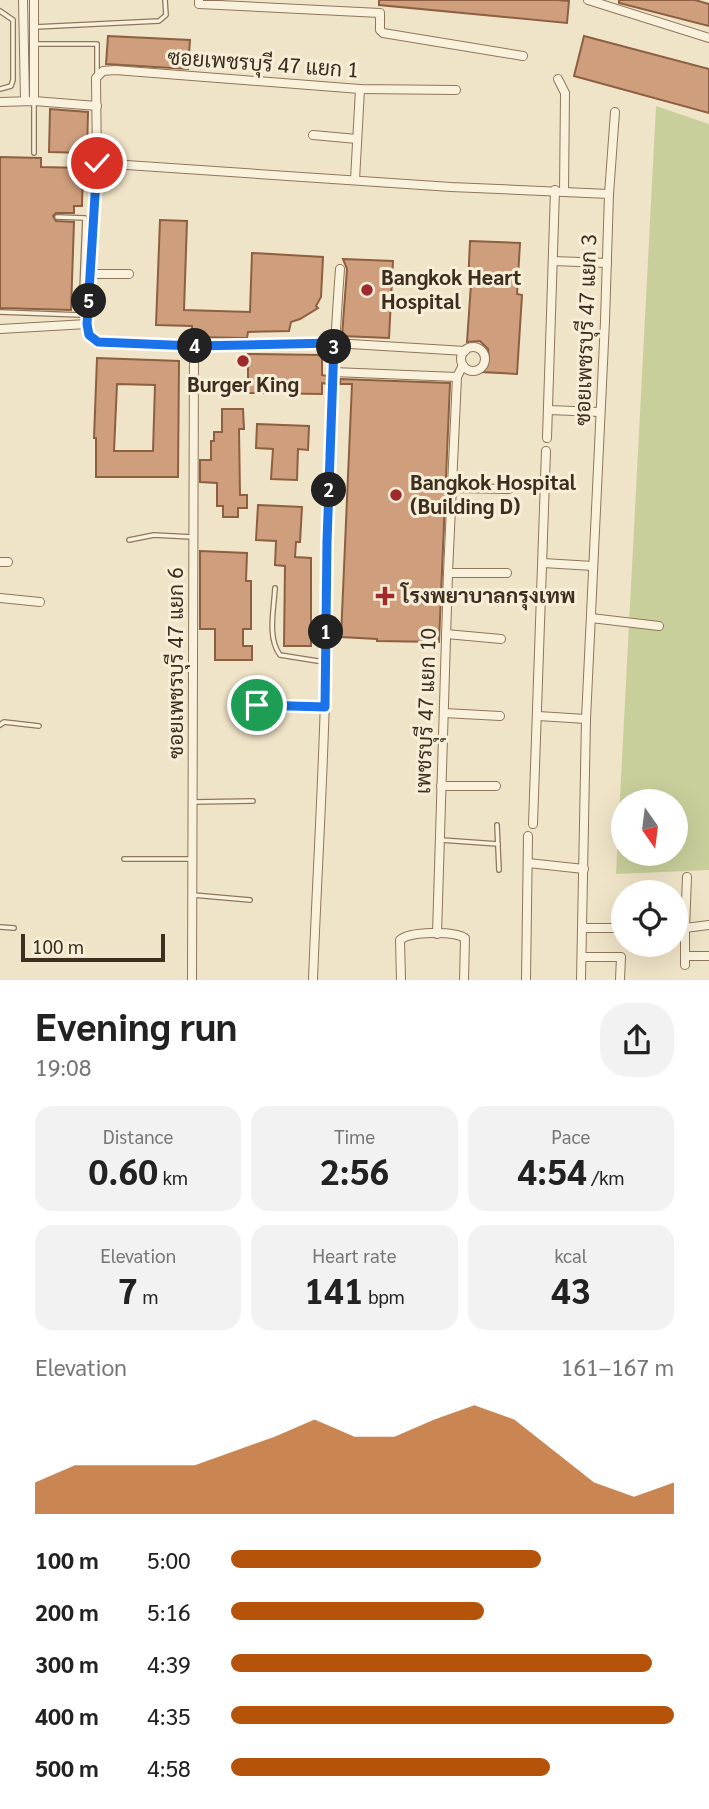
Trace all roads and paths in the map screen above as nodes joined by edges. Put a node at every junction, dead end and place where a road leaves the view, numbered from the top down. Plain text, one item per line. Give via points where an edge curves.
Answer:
1 (23, 0) edge
2 (34, 0) edge
3 (165, 0) edge
4 (199, 0) edge
5 (588, 0) edge
6 (0, 10) edge
7 (24, 27) junction
8 (34, 27) junction
9 (709, 38) edge
10 (33, 44) junction
11 (523, 56) dead end
12 (97, 77) junction
13 (558, 79) dead end
14 (0, 89) edge
15 (360, 89) junction
16 (456, 90) dead end
17 (29, 101) junction
18 (0, 102) edge
19 (97, 106) junction
20 (615, 112) dead end
21 (313, 135) dead end
22 (357, 139) junction
23 (34, 153) dead end
24 (97, 163) junction
25 (355, 180) junction
26 (560, 191) junction
27 (609, 194) junction
28 (57, 217) dead end
29 (553, 261) junction
30 (607, 263) junction
31 (340, 269) dead end
32 (88, 270) junction
33 (129, 274) dead end
34 (0, 312) edge
35 (87, 324) junction
36 (0, 330) edge
37 (334, 343) junction
38 (194, 346) junction
39 (465, 351) junction
40 (463, 365) junction
41 (333, 372) junction
42 (457, 377) junction
43 (548, 410) junction
44 (600, 412) junction
45 (547, 438) dead end
46 (546, 451) dead end
47 (453, 488) junction
48 (509, 489) dead end
49 (194, 537) junction
50 (129, 540) dead end
51 (543, 563) junction
52 (593, 566) junction
53 (448, 573) junction
54 (507, 573) dead end
55 (275, 588) dead end
56 (0, 598) edge
57 (40, 602) dead end
58 (591, 618) junction
59 (659, 625) dead end
60 (446, 634) junction
61 (501, 639) dead end
62 (326, 662) junction
63 (257, 705) dead end
64 (325, 707) junction
65 (444, 713) junction
66 (500, 716) dead end
67 (538, 716) junction
68 (586, 719) junction
69 (0, 725) edge
70 (39, 726) dead end
71 (442, 786) junction
72 (496, 786) dead end
73 (253, 801) dead end
74 (193, 802) junction
75 (533, 824) dead end
76 (497, 825) dead end
77 (528, 836) dead end
78 (440, 840) junction
79 (498, 844) junction
80 (124, 859) dead end
81 (193, 859) junction
82 (528, 863) junction
83 (584, 869) junction
84 (499, 870) dead end
85 (687, 877) dead end
86 (687, 880) edge
87 (193, 895) junction
88 (250, 900) dead end
89 (709, 925) edge
90 (0, 927) edge
91 (14, 928) dead end
92 (583, 928) junction
93 (611, 928) edge
94 (688, 928) edge
95 (437, 933) junction
96 (709, 956) edge
97 (582, 957) junction
98 (686, 957) edge
99 (192, 979) edge
100 (313, 979) edge
101 (401, 979) edge
102 (464, 979) edge
103 (526, 979) edge
104 (581, 979) edge
105 (620, 979) edge

1 - 7 street
2 - 8 street
3 - 8 lane via 166,15 159,21
4 - 11 street via 199,4 380,12 383,33
5 - 9 street
6 - 14 lane via 13,20 13,80
7 - 8 street
7 - 17 street
8 - 10 street
10 - 12 lane via 97,44
10 - 17 street
12 - 15 street, ซอยเพชรบุรี 47 แยก 1 via 115,70
12 - 19 street
13 - 26 street via 565,93
15 - 16 street, ซอยเพชรบุรี 47 แยก 1
15 - 22 street
17 - 18 street
17 - 19 street
17 - 23 lane
19 - 24 street
20 - 27 street, ซอยเพชรบุรี 47 แยก 3
21 - 22 street
22 - 25 street
24 - 25 street
24 - 32 street
25 - 26 street
26 - 27 street
26 - 29 street
27 - 30 street, ซอยเพชรบุรี 47 แยก 3
28 - 32 lane via 85,218
29 - 30 street
29 - 43 street
30 - 44 street, ซอยเพชรบุรี 47 แยก 3
31 - 37 street
32 - 33 street
32 - 34 lane via 81,315
32 - 35 street
35 - 36 street
35 - 38 street via 89,335 98,342
37 - 38 street
37 - 39 street
37 - 41 street
38 - 49 street, ซอยเพชรบุรี 47 แยก 6
39 - 40 street
39 - 40 street via 480,349 484,363 472,371
40 - 42 street, เพชรบุุรี 47 แยก 10
41 - 42 street
41 - 62 street
42 - 47 street, เพชรบุุรี 47 แยก 10
43 - 44 street
43 - 45 street
44 - 52 street, ซอยเพชรบุรี 47 แยก 3
46 - 51 street
47 - 48 street
47 - 53 street, เพชรบุุรี 47 แยก 10
49 - 50 lane
49 - 74 street, ซอยเพชรบุรี 47 แยก 6
51 - 52 street
51 - 67 street
52 - 58 street, ซอยเพชรบุรี 47 แยก 3
53 - 54 street
53 - 60 street, เพชรบุุรี 47 แยก 10
55 - 62 lane via 273,637 280,656
56 - 57 street
58 - 59 street
58 - 68 street, ซอยเพชรบุรี 47 แยก 3
60 - 61 street
60 - 65 street, เพชรบุุรี 47 แยก 10
62 - 64 street
63 - 64 lane
64 - 100 street
65 - 66 street
65 - 71 street, เพชรบุุรี 47 แยก 10
67 - 68 street
67 - 75 street
68 - 83 street, ซอยเพชรบุรี 47 แยก 3
69 - 70 lane
71 - 72 street
71 - 78 street, เพชรบุุรี 47 แยก 10
73 - 74 lane
74 - 81 street, ซอยเพชรบุรี 47 แยก 6
76 - 79 lane
77 - 82 street
78 - 79 lane
78 - 95 street, เพชรบุุรี 47 แยก 10
79 - 84 lane
80 - 81 lane
81 - 87 street, ซอยเพชรบุรี 47 แยก 6
82 - 83 street
82 - 103 street
83 - 92 street, ซอยเพชรบุรี 47 แยก 3
85 - 86 street
87 - 88 lane
87 - 99 street, ซอยเพชรบุรี 47 แยก 6
89 - 94 street
90 - 91 lane
92 - 93 street
92 - 97 street, ซอยเพชรบุรี 47 แยก 3
95 - 101 street via 400,940
95 - 102 street via 465,938
96 - 98 street
97 - 104 street, ซอยเพชรบุรี 47 แยก 3
97 - 105 street via 621,957

